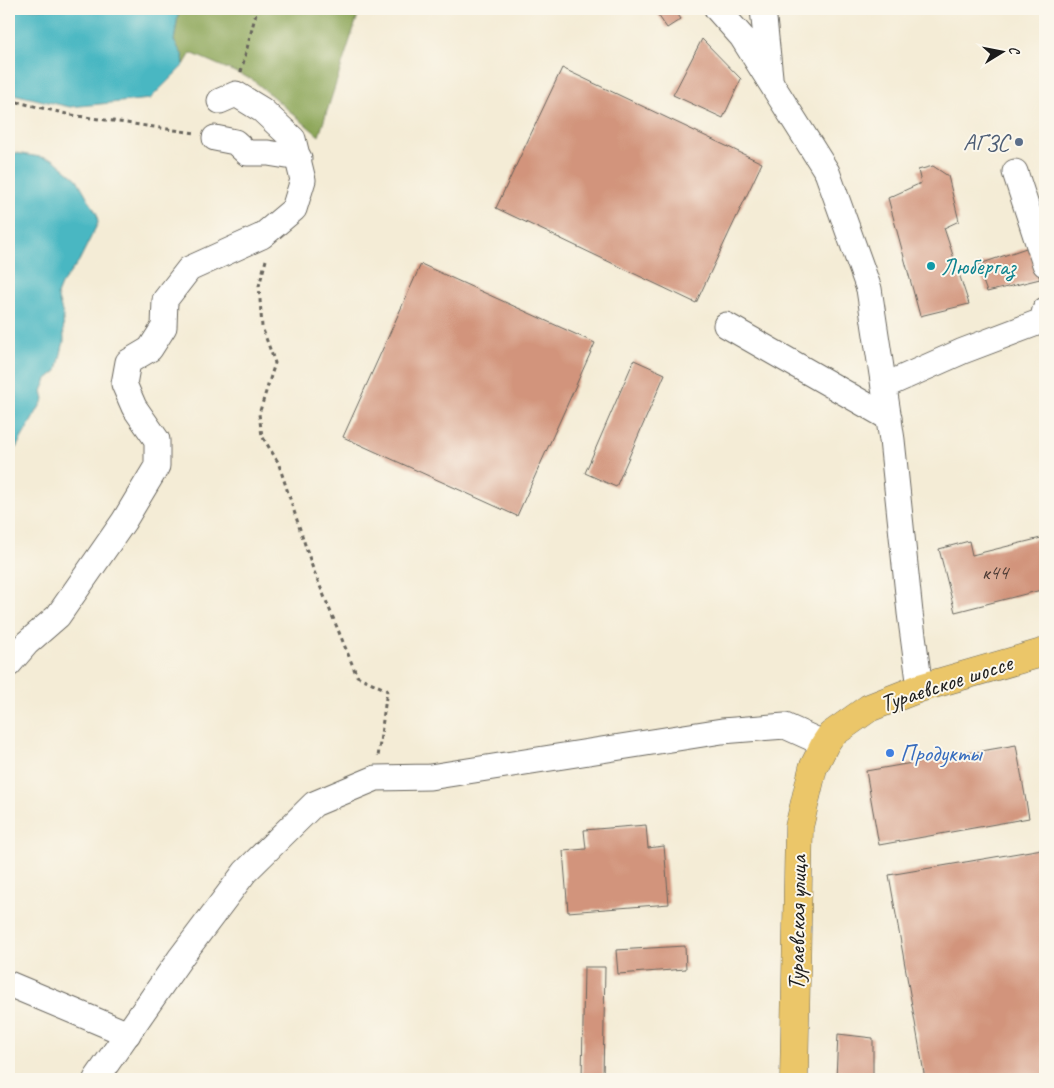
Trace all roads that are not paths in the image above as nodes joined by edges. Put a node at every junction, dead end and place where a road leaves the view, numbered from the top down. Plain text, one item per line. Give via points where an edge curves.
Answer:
1 (717, 9) edge
2 (763, 9) edge
3 (771, 82) junction
4 (220, 101) dead end
5 (215, 138) road end
6 (299, 158) junction
7 (1015, 172) dead end
8 (1045, 264) edge
9 (1045, 310) edge
10 (726, 325) dead end
11 (884, 386) junction
12 (889, 418) junction
13 (1045, 652) edge
14 (9, 664) edge
15 (920, 688) junction
16 (819, 756) junction
17 (9, 984) edge
18 (128, 1034) junction
19 (96, 1079) edge
20 (794, 1079) edge

1 - 3 street via 742,37
2 - 3 street
3 - 11 street via 827,172 869,289
4 - 6 street via 236,94 262,110 293,139
5 - 6 street via 234,142 247,153 268,152
6 - 14 street via 303,180 294,208 262,236 189,269 165,300 164,326 150,349 128,362 124,384 134,406 157,440 157,466 124,521 58,616
7 - 8 street
9 - 11 street via 1042,321
10 - 12 street
11 - 12 street
12 - 15 street
13 - 15 main road, Тураевское шоссе
15 - 16 main road, Тураевское шоссе via 868,708 831,735
16 - 18 street via 785,726 722,731 430,777 376,778 314,804 245,872
16 - 20 main road, Тураевская улица via 799,826
17 - 18 street
18 - 19 street

